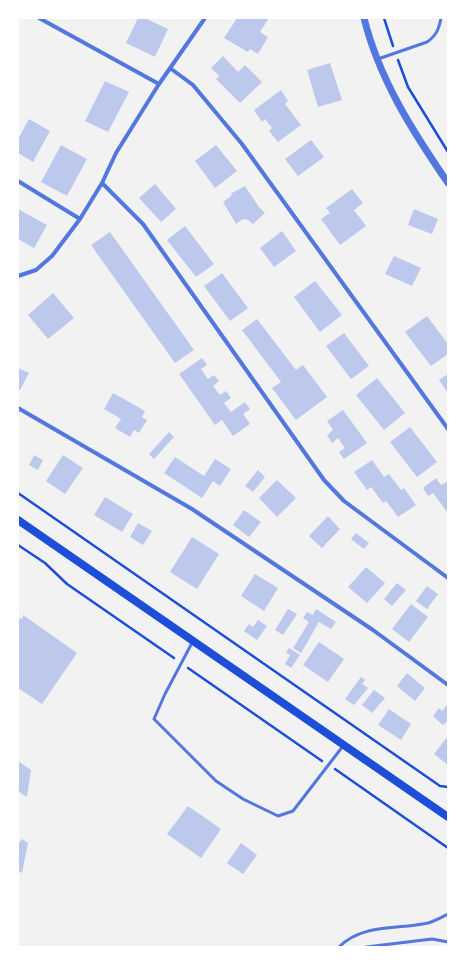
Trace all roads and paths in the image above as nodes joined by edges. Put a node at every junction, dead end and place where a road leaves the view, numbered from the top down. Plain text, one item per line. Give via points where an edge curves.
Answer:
1 (39, 18) edge
2 (205, 18) edge
3 (364, 18) edge
4 (384, 18) edge
5 (441, 18) edge
6 (395, 52) junction
7 (378, 59) junction
8 (170, 68) junction
9 (159, 84) junction
10 (448, 152) edge
11 (18, 181) edge
12 (102, 183) junction
13 (448, 183) edge
14 (80, 219) junction
15 (18, 276) edge
16 (18, 408) edge
17 (448, 429) edge
18 (18, 493) edge
19 (18, 520) edge
20 (18, 545) edge
21 (448, 578) edge
22 (193, 642) junction
23 (181, 663) junction
24 (448, 685) edge
25 (344, 745) junction
26 (329, 765) junction
27 (448, 787) edge
28 (448, 818) edge
29 (448, 848) edge
30 (448, 914) edge
31 (448, 942) edge
32 (340, 947) edge
33 (366, 947) edge

1 - 9 street
2 - 8 street
3 - 7 street
4 - 6 path
5 - 6 lane via 440,28 433,38 422,45
6 - 7 lane
6 - 10 path via 408,86
7 - 13 street via 416,137
8 - 9 street
8 - 17 street via 193,85 242,144
9 - 12 street via 116,153
11 - 14 street
12 - 14 street
12 - 21 street via 143,224 324,480 344,501
14 - 15 street via 52,256 36,270
16 - 24 street via 192,509 373,630
18 - 27 path via 440,786
19 - 22 main road
20 - 23 path via 45,563 67,584
22 - 23 lane
22 - 25 main road
23 - 26 path
23 - 26 lane via 154,720 216,780 243,799 278,816 293,811
25 - 26 lane
25 - 28 main road
26 - 29 path
30 - 32 lane via 430,922 405,927 373,929 348,938
31 - 33 lane via 432,939

